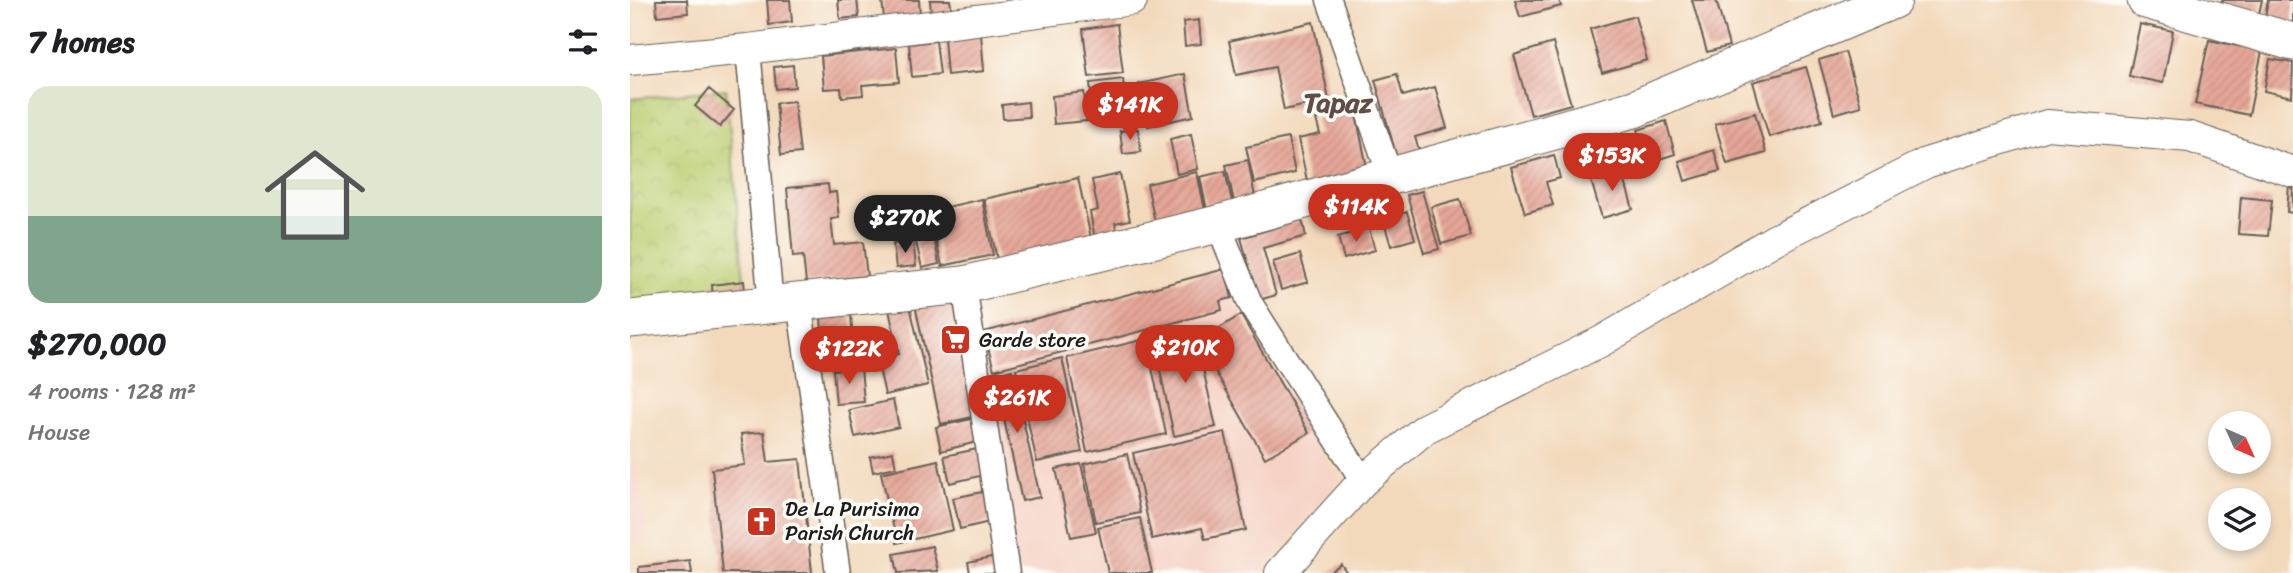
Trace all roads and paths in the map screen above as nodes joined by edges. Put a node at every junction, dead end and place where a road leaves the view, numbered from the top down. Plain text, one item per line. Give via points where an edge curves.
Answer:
1 (1132, 0) edge
2 (1329, 0) edge
3 (1893, 0) edge
4 (2146, 0) edge
5 (2293, 42) edge
6 (748, 49) junction
7 (630, 60) edge
8 (2293, 172) edge
9 (1391, 178) junction
10 (1218, 224) junction
11 (964, 285) junction
12 (785, 304) junction
13 (630, 320) edge
14 (1363, 481) junction
15 (838, 573) edge
16 (1007, 573) edge
17 (1280, 573) edge

1 - 6 street
2 - 9 street
3 - 9 main road via 1634,109
4 - 5 main road
6 - 7 street
6 - 12 street
8 - 14 street via 2190,137 2046,125 1926,163 1774,240 1602,341 1426,428
9 - 10 main road
10 - 11 main road
10 - 14 street via 1250,303
11 - 12 main road
11 - 16 street
12 - 13 main road
12 - 15 street
14 - 17 street

